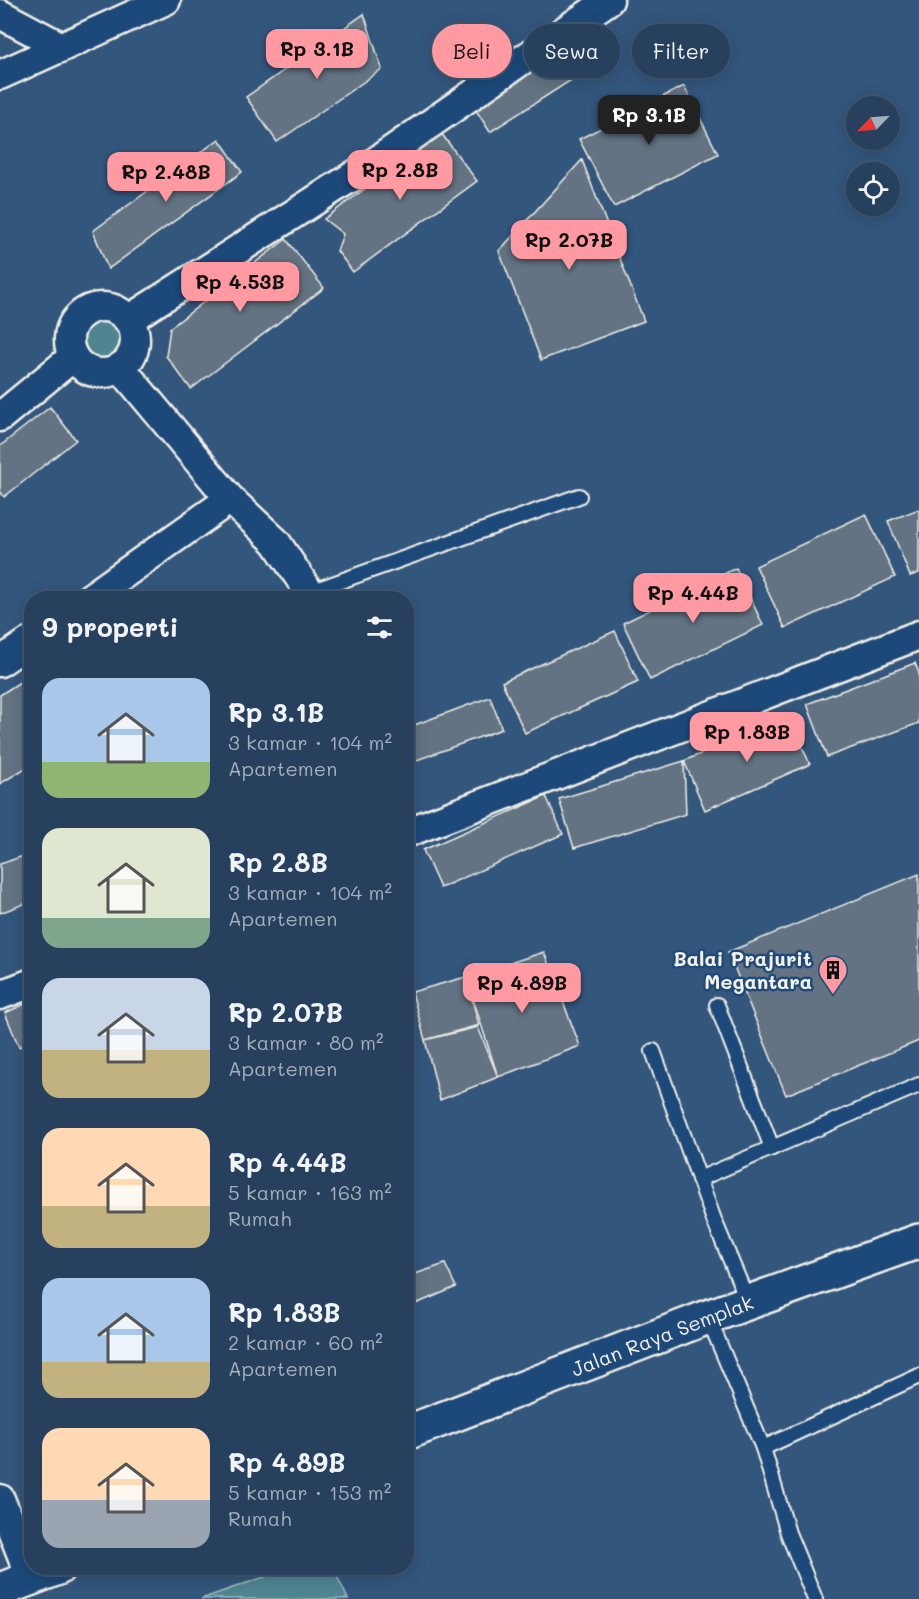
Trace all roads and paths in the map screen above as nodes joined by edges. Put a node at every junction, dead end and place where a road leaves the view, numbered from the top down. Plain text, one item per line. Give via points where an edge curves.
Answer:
1 (166, 0) edge
2 (609, 0) edge
3 (0, 14) edge
4 (62, 47) junction
5 (0, 75) edge
6 (128, 320) junction
7 (73, 357) junction
8 (120, 367) junction
9 (0, 417) edge
10 (579, 496) dead end
11 (230, 499) junction
12 (100, 591) edge
13 (308, 591) edge
14 (322, 591) edge
15 (919, 635) edge
16 (24, 646) edge
17 (0, 662) edge
18 (414, 830) edge
19 (24, 985) edge
20 (0, 995) edge
21 (717, 1005) dead end
22 (653, 1051) dead end
23 (919, 1085) edge
24 (772, 1148) junction
25 (699, 1179) junction
26 (919, 1241) edge
27 (748, 1302) junction
28 (708, 1317) junction
29 (919, 1376) edge
30 (414, 1430) edge
31 (762, 1448) junction
32 (0, 1499) edge
33 (24, 1545) edge
34 (41, 1578) edge
35 (0, 1590) edge
36 (815, 1599) edge

1 - 4 street
2 - 6 street via 375,162
3 - 4 street
4 - 5 street
6 - 7 street via 107,307 86,310 70,331
6 - 8 street via 134,332 134,345 130,358
7 - 8 street via 90,371 111,372
7 - 9 street
8 - 11 street
10 - 14 lane
11 - 12 street
11 - 13 street via 276,542
15 - 18 street
16 - 17 street
19 - 20 street
21 - 24 lane
22 - 25 lane
23 - 24 lane
24 - 25 lane
25 - 27 lane
26 - 27 main road, Jalan Raya Semplak
27 - 28 main road, Jalan Raya Semplak
28 - 30 main road, Jalan Raya Semplak
28 - 31 lane
29 - 31 lane
31 - 36 lane via 788,1533
32 - 33 street
34 - 35 main road

